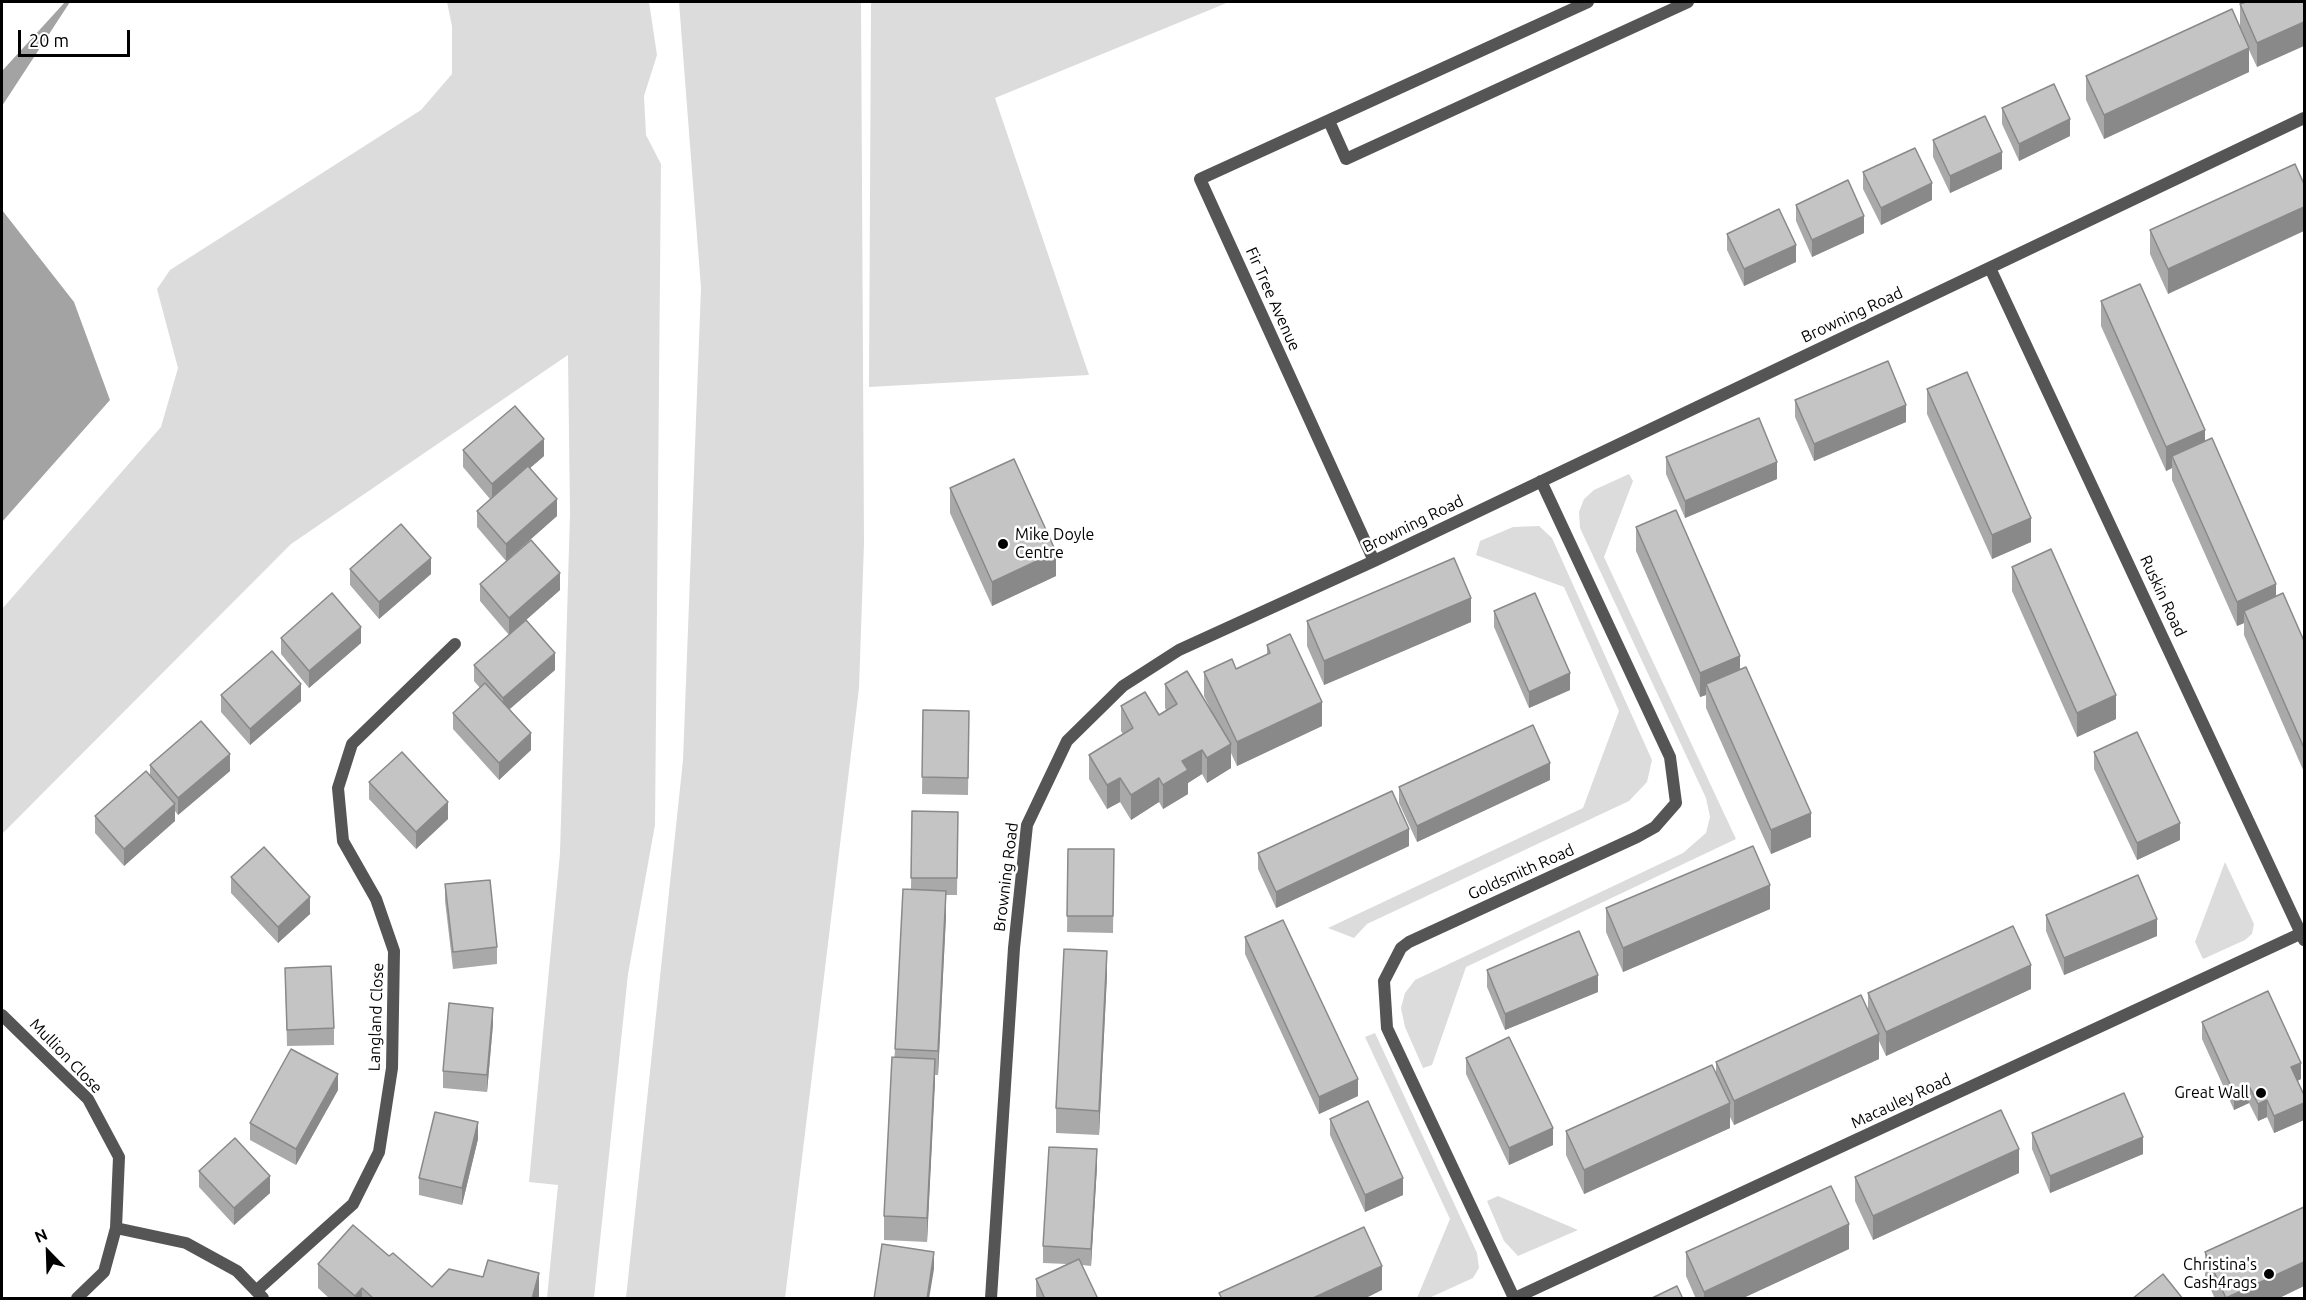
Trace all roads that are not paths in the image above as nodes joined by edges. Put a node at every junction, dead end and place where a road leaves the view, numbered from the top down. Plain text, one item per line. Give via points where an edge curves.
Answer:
1 (1588, 2) edge
2 (1688, 2) edge
3 (2304, 118) edge
4 (1329, 122) junction
5 (1990, 268) junction
6 (1541, 481) junction
7 (1374, 561) junction
8 (455, 644) dead end
9 (2304, 935) edge
10 (2, 1015) edge
11 (116, 1228) junction
12 (260, 1295) edge
13 (77, 1299) edge
14 (991, 1299) edge
15 (1514, 1299) edge

1 - 4 street, Fir Tree Avenue
2 - 4 street via 1346,159
3 - 5 street, Browning Road
4 - 7 street, Fir Tree Avenue via 1200,179
5 - 6 street, Browning Road
5 - 9 street, Ruskin Road
6 - 7 street, Browning Road
6 - 15 street, Goldsmith Road via 1670,757 1676,803 1655,827 1637,837 1409,942 1401,948 1383,981 1387,1028
7 - 14 street, Browning Road via 1179,650 1123,686 1067,741 1027,825 1014,948
8 - 12 street, Langland Close via 352,744 338,788 343,841 376,899 394,951 392,1068 379,1152 353,1204
9 - 15 street, Macauley Road
10 - 11 street, Mullion Close via 88,1099 119,1157
11 - 12 street via 186,1243 237,1271
11 - 13 street, Mullion Close via 104,1272

